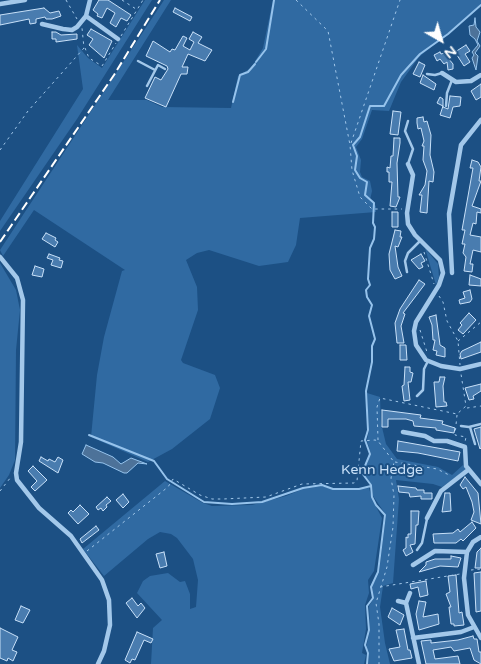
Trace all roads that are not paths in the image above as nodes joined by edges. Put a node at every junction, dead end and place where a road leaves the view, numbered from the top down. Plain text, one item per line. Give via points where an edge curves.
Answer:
1 (25, 0) edge
2 (90, 0) edge
3 (0, 4) edge
4 (86, 16) junction
5 (42, 24) dead end
6 (118, 39) dead end
7 (138, 61) dead end
8 (165, 69) dead end
9 (155, 70) junction
10 (442, 72) joint
11 (428, 74) dead end
12 (481, 75) edge
13 (452, 80) junction
14 (147, 86) dead end
15 (446, 106) dead end
16 (481, 120) edge
17 (408, 121) dead end
18 (408, 164) joint
19 (422, 241) junction
20 (0, 257) edge
21 (407, 272) dead end
22 (452, 272) dead end
23 (430, 362) junction
24 (481, 364) edge
25 (468, 368) junction
26 (470, 375) dead end
27 (417, 396) dead end
28 (481, 424) edge
29 (461, 426) dead end
30 (470, 427) junction
31 (403, 432) dead end
32 (475, 444) dead end
33 (468, 470) junction
34 (481, 484) edge
35 (424, 508) dead end
36 (430, 511) junction
37 (427, 518) joint
38 (481, 536) edge
39 (417, 550) dead end
40 (467, 552) junction
41 (415, 563) joint
42 (422, 567) dead end
43 (410, 593) road end
44 (398, 601) dead end
45 (406, 604) junction
46 (474, 627) junction
47 (413, 638) junction
48 (481, 638) edge
49 (98, 664) edge
50 (419, 664) edge

1 - 3 street
2 - 4 street
4 - 5 street via 72,30
4 - 6 street
7 - 9 lane
8 - 9 lane via 158,65
9 - 14 lane
10 - 11 lane
10 - 13 street
12 - 13 street via 471,81
13 - 15 lane
16 - 22 street via 461,145 449,214
17 - 18 lane via 405,132 413,148
18 - 19 street via 414,175 407,209 409,226
19 - 21 lane via 408,253 405,261
19 - 23 street via 441,263 442,278 414,329 415,343
20 - 49 street via 17,278 23,300 21,442 17,480 39,508 71,536 102,580 110,625
23 - 25 street
23 - 27 lane via 424,369 423,390
24 - 25 street
25 - 26 street
28 - 30 lane
29 - 30 lane
30 - 32 lane
31 - 33 street via 424,435 434,441 448,441 465,449
33 - 34 street
33 - 36 street via 443,489
35 - 36 street
36 - 37 street
37 - 39 lane via 422,543
38 - 40 street
40 - 41 street via 438,550
40 - 46 street via 464,572 467,610
41 - 42 lane
43 - 45 street
44 - 45 street
45 - 47 street
46 - 47 street via 461,632
46 - 48 street
47 - 50 street

